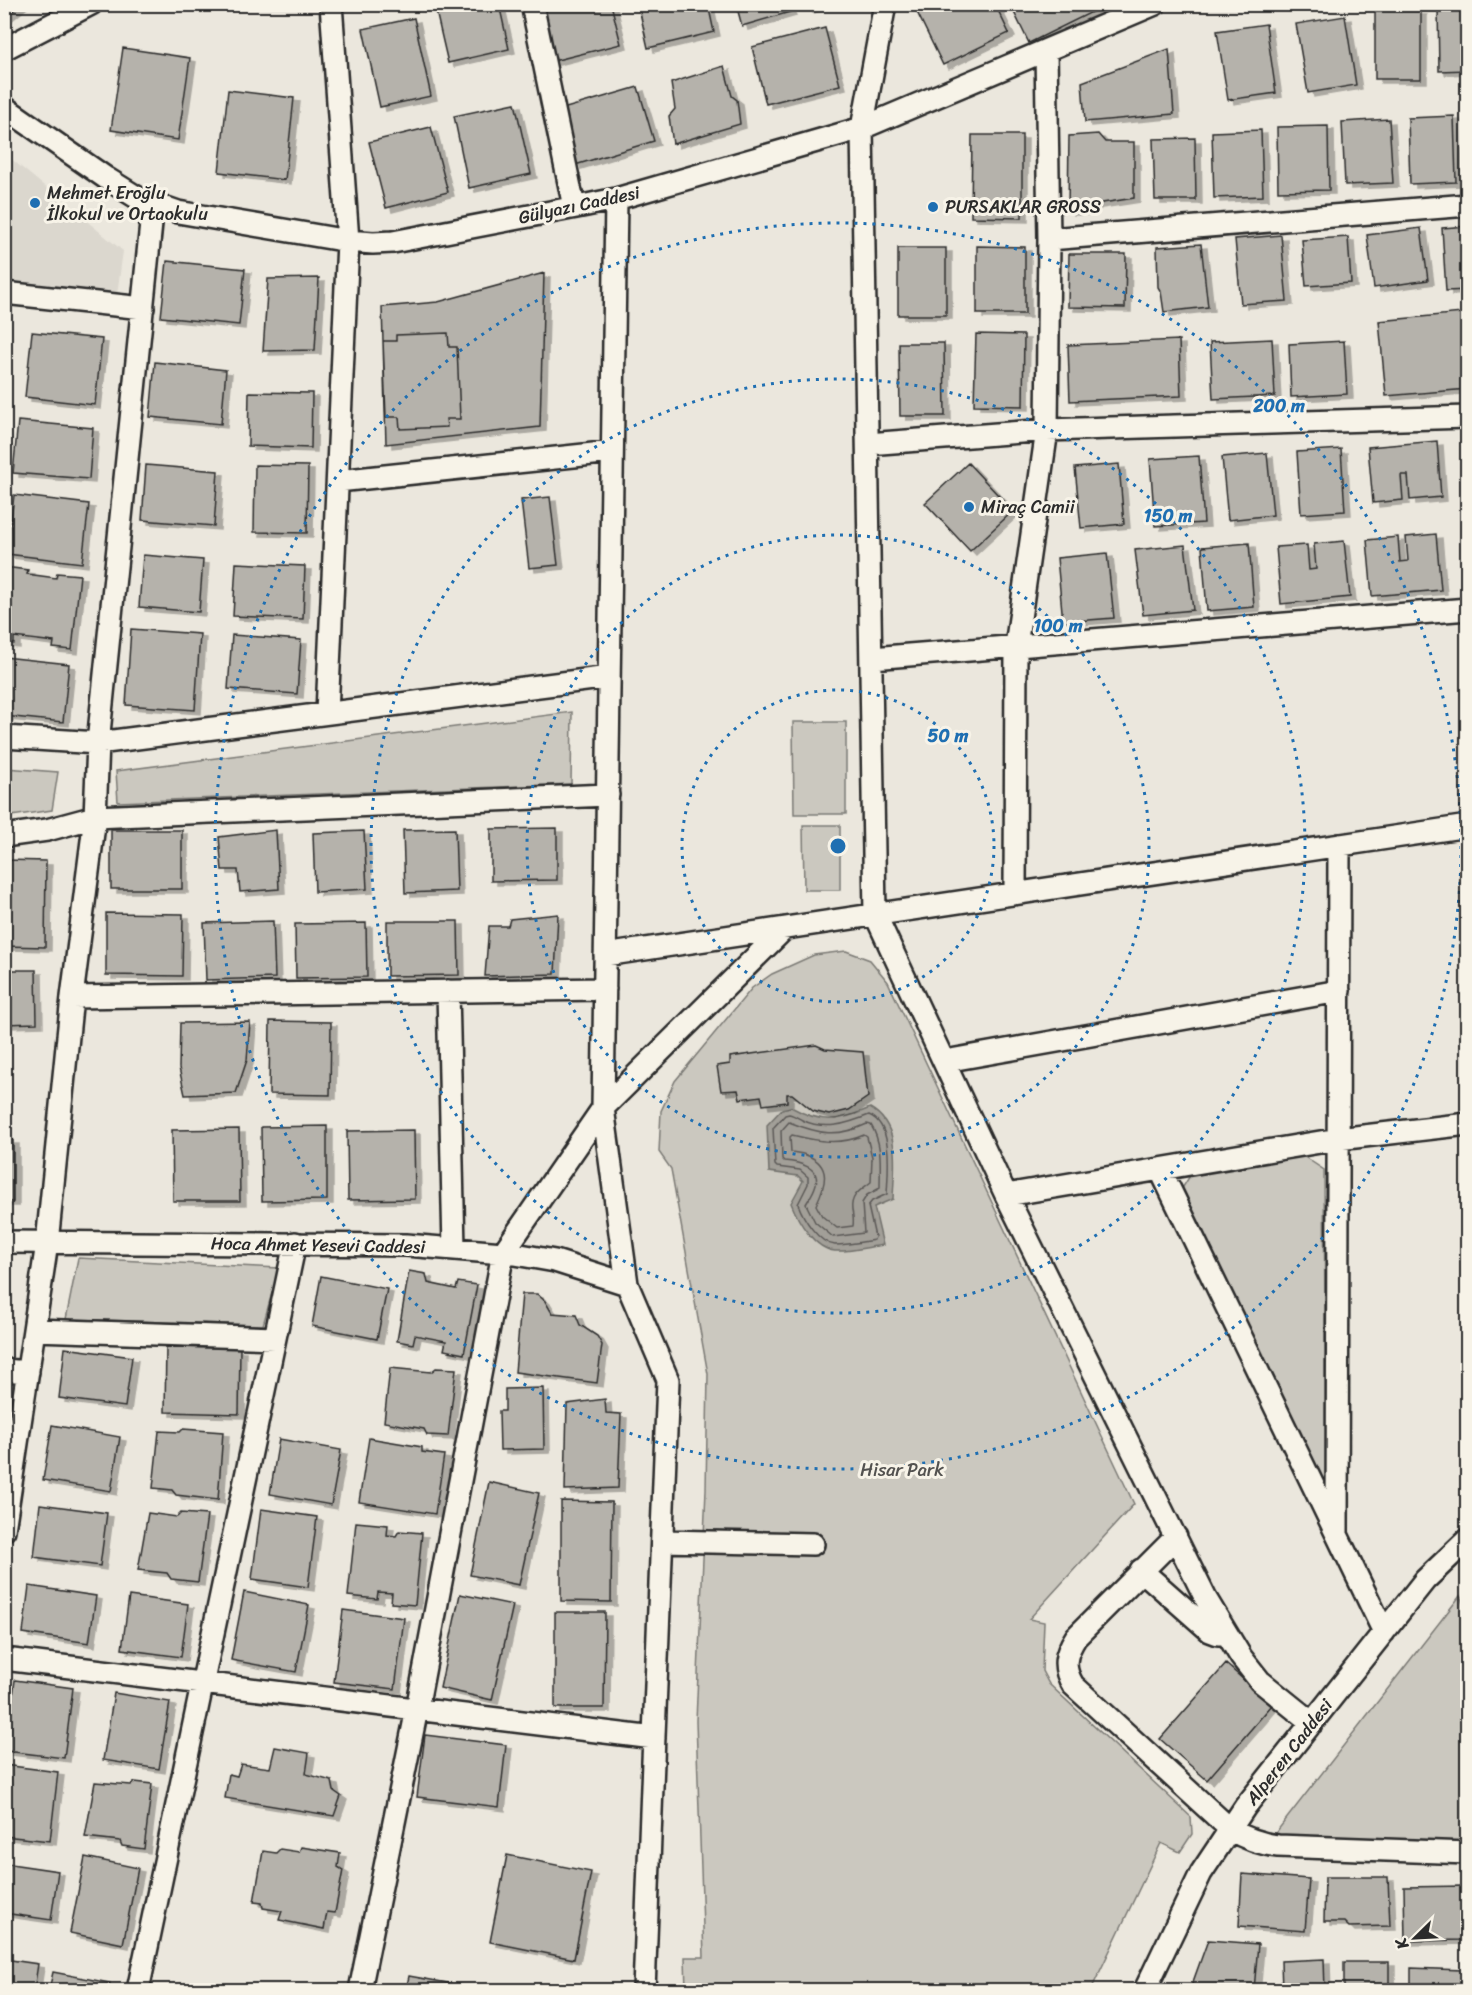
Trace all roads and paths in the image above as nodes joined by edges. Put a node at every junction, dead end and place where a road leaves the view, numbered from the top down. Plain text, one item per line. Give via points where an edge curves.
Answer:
1 (91, 4) edge
2 (331, 4) edge
3 (532, 4) edge
4 (885, 4) edge
5 (1155, 4) edge
6 (4, 49) edge
7 (1046, 51) junction
8 (4, 106) edge
9 (862, 128) junction
10 (616, 199) junction
11 (153, 204) junction
12 (1467, 206) edge
13 (574, 207) junction
14 (1049, 239) junction
15 (348, 241) junction
16 (4, 293) edge
17 (143, 308) junction
18 (1467, 417) edge
19 (1047, 430) junction
20 (868, 444) junction
21 (612, 452) junction
22 (338, 481) junction
23 (1467, 609) edge
24 (1016, 646) junction
25 (872, 658) junction
26 (609, 677) junction
27 (327, 713) junction
28 (4, 737) edge
29 (98, 743) junction
30 (608, 795) junction
31 (95, 817) junction
32 (1467, 826) edge
33 (4, 836) edge
34 (1339, 845) junction
35 (1015, 894) junction
36 (875, 914) junction
37 (785, 928) junction
38 (605, 955) junction
39 (605, 989) junction
40 (448, 991) junction
41 (1339, 991) junction
42 (72, 997) junction
43 (945, 1061) junction
44 (603, 1108) junction
45 (1467, 1124) edge
46 (1338, 1139) junction
47 (1160, 1169) junction
48 (1006, 1195) junction
49 (4, 1242) edge
50 (46, 1243) junction
51 (295, 1243) junction
52 (454, 1248) junction
53 (503, 1253) junction
54 (627, 1284) junction
55 (34, 1330) junction
56 (275, 1338) junction
57 (4, 1370) edge
58 (28, 1372) junction
59 (4, 1530) edge
60 (1337, 1534) junction
61 (1176, 1538) junction
62 (1467, 1539) edge
63 (662, 1541) junction
64 (813, 1544) dead end
65 (1141, 1570) junction
66 (1384, 1632) junction
67 (1227, 1634) junction
68 (4, 1659) edge
69 (202, 1683) junction
70 (417, 1709) junction
71 (1312, 1723) junction
72 (654, 1738) junction
73 (1230, 1829) junction
74 (1467, 1853) edge
75 (138, 1990) edge
76 (360, 1990) edge
77 (644, 1990) edge
78 (1145, 1990) edge

1 - 6 street
2 - 15 street
3 - 13 street
4 - 9 street
5 - 7 street, Gülyazı Caddesi
7 - 9 street, Gülyazı Caddesi
7 - 14 street
8 - 11 street, Gülyazı Caddesi via 106,178
9 - 10 street, Gülyazı Caddesi
9 - 20 street
10 - 13 street, Gülyazı Caddesi
10 - 21 street
11 - 15 street, Gülyazı Caddesi via 178,212
11 - 17 street
12 - 14 street
13 - 15 street, Gülyazı Caddesi via 393,242
14 - 19 street
15 - 22 street
16 - 17 street
17 - 29 street
18 - 19 street
19 - 20 street
19 - 24 street
20 - 25 street
21 - 22 street
21 - 26 street
22 - 27 street
23 - 24 street
24 - 25 street
24 - 35 street
25 - 36 street
26 - 27 street
26 - 30 street
27 - 29 street
28 - 29 street
29 - 31 street
30 - 31 street
30 - 38 street
31 - 33 street
31 - 42 street
32 - 34 street
34 - 35 street
34 - 41 street
35 - 36 street
36 - 37 street
36 - 43 street
37 - 38 street
37 - 44 street
38 - 39 street
39 - 40 street
39 - 44 street
40 - 42 street
40 - 52 street
41 - 43 street
41 - 46 street
42 - 50 street
43 - 48 street
44 - 53 street
44 - 54 street
45 - 46 street
46 - 47 street
46 - 60 street
47 - 48 street
47 - 60 street
48 - 61 street
49 - 50 street, Hoca Ahmet Yesevi Caddesi
50 - 51 street, Hoca Ahmet Yesevi Caddesi
50 - 55 street
51 - 52 street, Hoca Ahmet Yesevi Caddesi
51 - 56 street
52 - 53 street, Hoca Ahmet Yesevi Caddesi
53 - 54 street, Hoca Ahmet Yesevi Caddesi via 555,1261
53 - 70 street
54 - 63 street via 668,1380
55 - 56 street
55 - 58 street
56 - 69 street
57 - 58 street
58 - 59 street
60 - 66 street
61 - 65 street
61 - 67 street
62 - 66 street, Alperen Caddesi via 1425,1580
63 - 64 street
63 - 72 street
65 - 67 street via 1210,1631
65 - 73 street via 1076,1637 1067,1650 1066,1671 1078,1690
66 - 71 street, Alperen Caddesi
67 - 71 street via 1260,1681
68 - 69 street
69 - 70 street
69 - 75 street
70 - 72 street
70 - 76 street
71 - 73 street, Alperen Caddesi
72 - 77 street
73 - 74 street via 1259,1844 1278,1846
73 - 78 street, Alperen Caddesi via 1202,1873

